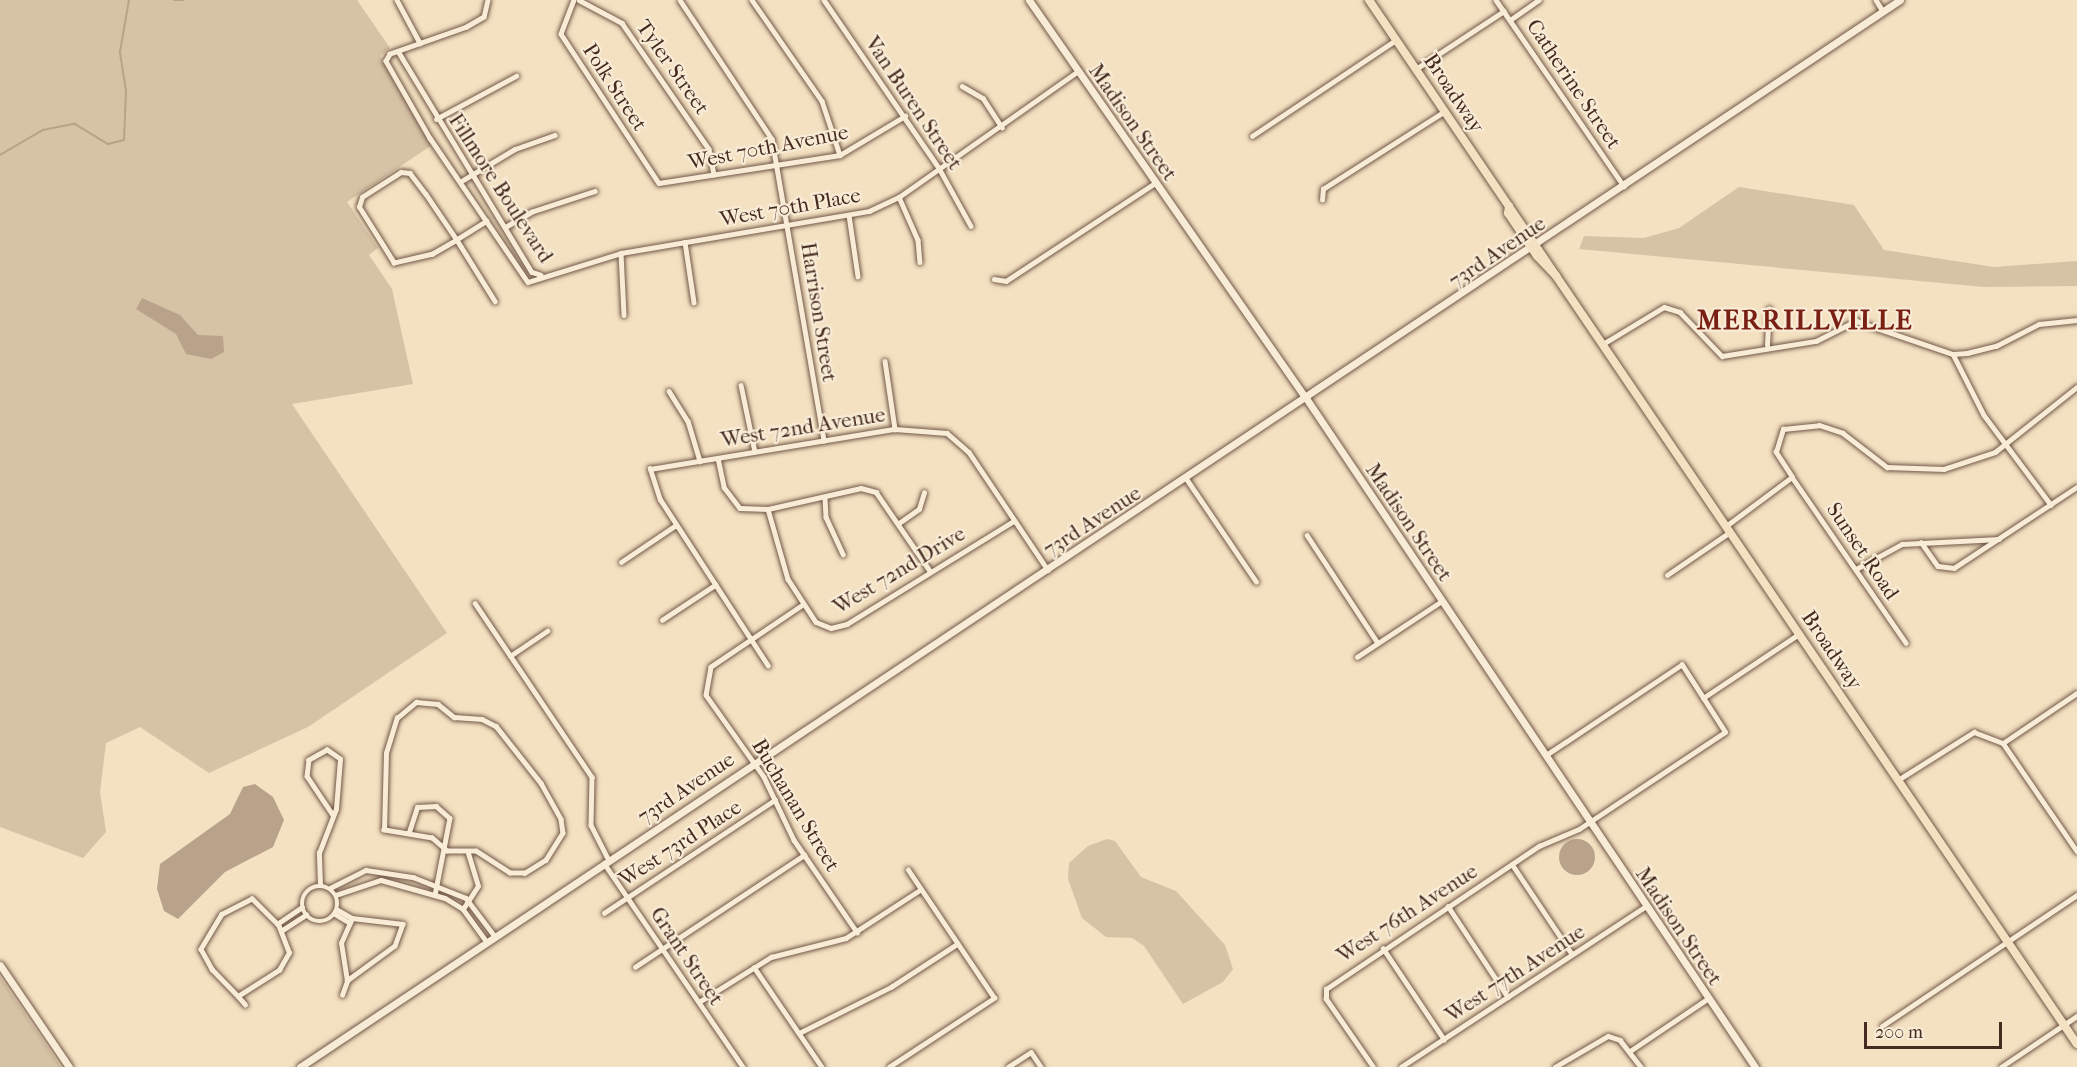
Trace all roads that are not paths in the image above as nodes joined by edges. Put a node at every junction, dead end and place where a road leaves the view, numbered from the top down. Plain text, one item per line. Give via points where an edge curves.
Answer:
1 (397, 0) edge
2 (488, 0) edge
3 (574, 0) edge
4 (579, 0) edge
5 (680, 0) edge
6 (752, 0) edge
7 (824, 0) edge
8 (1029, 0) edge
9 (1369, 0) edge
10 (1496, 0) edge
11 (1539, 0) edge
12 (1876, 0) edge
13 (1900, 0) edge
14 (1504, 11) junction
15 (1883, 11) junction
16 (1510, 20) junction
17 (1396, 40) junction
18 (420, 43) junction
19 (398, 51) junction
20 (1416, 69) junction
21 (1077, 72) junction
22 (516, 76) dead end
23 (962, 87) dead end
24 (1444, 111) junction
25 (905, 116) junction
26 (436, 119) junction
27 (1002, 127) junction
28 (555, 135) dead end
29 (1252, 136) dead end
30 (840, 155) junction
31 (778, 164) junction
32 (939, 168) junction
33 (472, 173) junction
34 (714, 175) junction
35 (460, 182) junction
36 (1155, 183) junction
37 (664, 184) joint
38 (1624, 186) junction
39 (595, 191) dead end
40 (899, 197) junction
41 (1322, 200) dead end
42 (849, 215) junction
43 (487, 221) junction
44 (788, 225) junction
45 (507, 226) junction
46 (971, 226) dead end
47 (457, 240) junction
48 (685, 242) junction
49 (1536, 247) junction
50 (621, 253) junction
51 (920, 262) dead end
52 (541, 275) junction
53 (858, 276) dead end
54 (994, 279) dead end
55 (495, 301) dead end
56 (694, 302) dead end
57 (1769, 309) dead end
58 (624, 315) dead end
59 (2077, 320) edge
60 (1603, 344) junction
61 (1767, 345) junction
62 (1953, 354) junction
63 (885, 361) dead end
64 (741, 385) dead end
65 (2077, 387) edge
66 (669, 391) dead end
67 (1306, 398) junction
68 (895, 429) junction
69 (824, 441) junction
70 (2009, 442) junction
71 (755, 452) junction
72 (718, 458) junction
73 (700, 461) junction
74 (1792, 477) junction
75 (1186, 478) junction
76 (2077, 487) edge
77 (924, 493) dead end
78 (825, 498) junction
79 (2050, 505) junction
80 (768, 509) junction
81 (1014, 521) junction
82 (899, 523) junction
83 (676, 525) junction
84 (1728, 529) junction
85 (1307, 535) dead end
86 (2000, 539) junction
87 (1921, 542) junction
88 (843, 554) dead end
89 (621, 562) dead end
90 (1856, 569) junction
91 (1048, 570) junction
92 (930, 571) junction
93 (1666, 575) dead end
94 (1256, 581) dead end
95 (715, 585) junction
96 (1442, 601) junction
97 (475, 603) dead end
98 (803, 605) junction
99 (662, 620) dead end
100 (547, 631) dead end
101 (1799, 634) junction
102 (751, 639) junction
103 (1378, 643) junction
104 (1906, 644) dead end
105 (510, 656) junction
106 (1357, 657) dead end
107 (768, 666) dead end
108 (2077, 693) edge
109 (1703, 699) junction
110 (2003, 743) junction
111 (1547, 755) junction
112 (754, 762) junction
113 (1898, 780) junction
114 (775, 800) junction
115 (333, 815) junction
116 (1589, 822) junction
117 (409, 832) junction
118 (2077, 837) edge
119 (2073, 844) junction
120 (447, 851) junction
121 (2077, 851) edge
122 (468, 853) junction
123 (804, 855) junction
124 (606, 862) junction
125 (1512, 864) junction
126 (908, 870) dead end
127 (320, 885) junction
128 (438, 885) junction
129 (330, 888) junction
130 (920, 890) junction
131 (336, 895) junction
132 (435, 895) junction
133 (2077, 895) edge
134 (627, 897) junction
135 (471, 902) junction
136 (1448, 906) junction
137 (1646, 906) junction
138 (302, 907) junction
139 (463, 909) junction
140 (336, 912) junction
141 (604, 913) dead end
142 (306, 915) junction
143 (351, 920) junction
144 (277, 924) junction
145 (281, 931) junction
146 (857, 932) junction
147 (494, 935) junction
148 (486, 941) junction
149 (2008, 942) junction
150 (957, 944) junction
151 (1383, 948) junction
152 (662, 949) junction
153 (1572, 954) junction
154 (0, 965) edge
155 (635, 967) dead end
156 (754, 967) junction
157 (347, 981) junction
158 (342, 995) dead end
159 (238, 996) junction
160 (1508, 997) junction
161 (1708, 998) junction
162 (699, 1002) junction
163 (245, 1004) dead end
164 (2077, 1016) edge
165 (2064, 1025) junction
166 (1882, 1026) dead end
167 (799, 1033) junction
168 (1444, 1039) junction
169 (2077, 1044) edge
170 (1630, 1051) junction
171 (899, 1060) junction
172 (69, 1067) edge
173 (300, 1067) edge
174 (743, 1067) edge
175 (822, 1067) edge
176 (889, 1067) edge
177 (903, 1067) edge
178 (1008, 1067) edge
179 (1041, 1067) edge
180 (1373, 1067) edge
181 (1401, 1067) edge
182 (1555, 1067) edge
183 (1641, 1067) edge
184 (1755, 1067) edge
185 (2001, 1067) edge

1 - 18 street
2 - 18 street via 484,17
3 - 37 street, Polk Street via 561,34
4 - 34 street, Tyler Street via 622,23 709,149
5 - 31 street, Harrison Street via 763,121
6 - 30 street via 822,101
7 - 25 street, Van Buren Street
8 - 21 street, Madison Street
9 - 17 main road, Broadway
10 - 14 street, Catherine Street
11 - 16 street
12 - 15 street
13 - 15 street, 73rd Avenue
14 - 16 street, Catherine Street
14 - 20 street
15 - 38 street, 73rd Avenue
16 - 38 street, Catherine Street
17 - 20 main road, Broadway
17 - 29 street
18 - 19 street
19 - 26 street, Fillmore Boulevard
19 - 35 street, Fillmore Boulevard via 386,61
20 - 24 main road, Broadway
21 - 27 street, West 70th Place
21 - 36 street, Madison Street
22 - 26 street
23 - 27 street via 983,98
24 - 41 street via 1323,189
24 - 49 main road, Broadway
25 - 30 street, West 70th Avenue
25 - 32 street, Van Buren Street
26 - 33 street, Fillmore Boulevard
27 - 32 street, West 70th Place
28 - 33 street
30 - 31 street, West 70th Avenue
31 - 34 street, West 70th Avenue
31 - 44 street, Harrison Street
32 - 40 street, West 70th Place
32 - 46 street, Van Buren Street
33 - 35 street
33 - 45 street, Fillmore Boulevard
34 - 37 street, West 70th Avenue
35 - 43 street, Fillmore Boulevard
36 - 54 street via 1006,281
36 - 67 street, Madison Street
38 - 49 street, 73rd Avenue
39 - 45 street via 531,212
40 - 42 street, West 70th Place
40 - 51 street via 918,240
42 - 44 street, West 70th Place
42 - 53 street
43 - 47 street
43 - 52 street, Fillmore Boulevard via 522,280
44 - 48 street, West 70th Place
44 - 69 street, Harrison Street
45 - 52 street, Fillmore Boulevard via 532,272
47 - 47 street via 433,254 394,263 359,207 362,197 401,172 416,178
47 - 55 street
48 - 50 street, West 70th Place
48 - 56 street
49 - 60 main road, Broadway
49 - 67 street, 73rd Avenue
50 - 52 street, West 70th Place
50 - 58 street
57 - 61 street
59 - 62 street via 2039,324 1983,352
60 - 61 street via 1664,307 1680,312 1706,346 1722,357
60 - 84 main road, Broadway
61 - 62 street via 1816,340 1856,321
62 - 70 street via 1984,415
63 - 68 street
64 - 71 street
65 - 70 street
66 - 73 street via 688,421
67 - 75 street, 73rd Avenue
67 - 96 street, Madison Street
68 - 69 street, West 72nd Avenue
68 - 81 street, West 72nd Avenue via 934,429 959,441
69 - 71 street, West 72nd Avenue
70 - 74 street, Sunset Road via 1967,465 1908,470 1887,467 1844,433 1819,425 1796,425 1783,429 1776,438 1776,453
70 - 79 street
71 - 72 street, West 72nd Avenue
72 - 73 street, West 72nd Avenue
72 - 80 street via 730,498 740,508
73 - 83 street, West 72nd Avenue via 650,469 660,500
74 - 84 street
74 - 90 street, Sunset Road
75 - 91 street, 73rd Avenue
75 - 94 street
76 - 79 street
77 - 82 street via 920,509
78 - 80 street
78 - 82 street via 861,488 876,492
78 - 88 street via 826,517
79 - 86 street
80 - 98 street via 780,560
81 - 91 street
81 - 92 street, West 72nd Drive
82 - 92 street
83 - 89 street
83 - 95 street
84 - 93 street
84 - 101 main road, Broadway
85 - 103 street
86 - 87 street
86 - 87 street via 1944,569
87 - 90 street via 1902,544
90 - 104 street, Sunset Road
91 - 112 street, 73rd Avenue
92 - 98 street, West 72nd Drive via 847,624 831,628 816,622
95 - 99 street
95 - 102 street
96 - 103 street
96 - 111 street, Madison Street
97 - 105 street, Grant Street
98 - 102 street
100 - 105 street
101 - 109 street
101 - 113 main road, Broadway
102 - 107 street
102 - 112 street, Buchanan Street via 711,667 706,695
103 - 106 street
105 - 124 street, Grant Street via 592,777 591,825
108 - 110 street
109 - 111 street via 1682,665
109 - 116 street, West 76th Avenue via 1725,732
110 - 113 street via 1974,732
110 - 119 street
111 - 116 street, Madison Street
112 - 114 street, Buchanan Street
112 - 124 street, 73rd Avenue
113 - 149 main road, Broadway
114 - 123 street, Buchanan Street
114 - 134 street, West 73rd Place
115 - 115 street via 340,759 327,750 309,760 307,776
115 - 127 street via 319,853
116 - 125 street, West 76th Avenue
116 - 137 street, Madison Street
117 - 120 street via 432,838
117 - 120 street via 417,807 436,806 450,818
117 - 122 street via 384,830 380,823 386,753 397,718 406,706 426,702 454,717 482,718 496,726 541,783 563,833 546,860 525,873 510,873 493,859
118 - 119 street
119 - 121 street
120 - 122 street
120 - 128 street
122 - 135 street via 478,886
123 - 146 street, Buchanan Street
123 - 152 street
124 - 134 street, Grant Street
124 - 147 street, 73rd Avenue
125 - 136 street, West 76th Avenue
125 - 153 street
126 - 130 street
127 - 129 street
127 - 138 street via 306,892
128 - 129 street via 384,869 356,872
128 - 132 street
128 - 135 street
129 - 131 street
130 - 146 street
130 - 150 street
131 - 132 street via 381,880
131 - 140 street
132 - 139 street
133 - 149 street
134 - 141 street, West 73rd Place
134 - 152 street, Grant Street
135 - 139 street
135 - 147 street
136 - 151 street, West 76th Avenue
136 - 160 street
137 - 153 street, West 77th Avenue
137 - 161 street, Madison Street
138 - 142 street
138 - 144 street
139 - 148 street
140 - 142 street via 321,922
140 - 143 street
142 - 145 street
143 - 157 street via 341,943
143 - 157 street via 396,920 403,935 384,957
144 - 145 street
144 - 159 street via 258,901 244,899 222,914 205,939 202,956
145 - 159 street via 290,952 287,962
146 - 156 street via 832,945 777,954
147 - 148 street, 73rd Avenue
148 - 173 street, 73rd Avenue
149 - 165 main road, Broadway
149 - 166 street
150 - 167 street via 891,987
150 - 171 street via 994,998
151 - 168 street
151 - 180 street, West 76th Avenue via 1326,989 1326,999
152 - 155 street
152 - 162 street, Grant Street
153 - 160 street, West 77th Avenue
154 - 172 street
156 - 162 street
156 - 167 street
157 - 158 street
159 - 163 street
160 - 168 street, West 77th Avenue
161 - 170 street
161 - 184 street, Madison Street
162 - 174 street, Grant Street
164 - 165 street
165 - 169 main road, Broadway
165 - 185 street
167 - 175 street
168 - 181 street, West 77th Avenue
170 - 182 street via 1616,1037 1603,1037
170 - 183 street
171 - 176 street
171 - 177 street
178 - 179 street via 1031,1052

